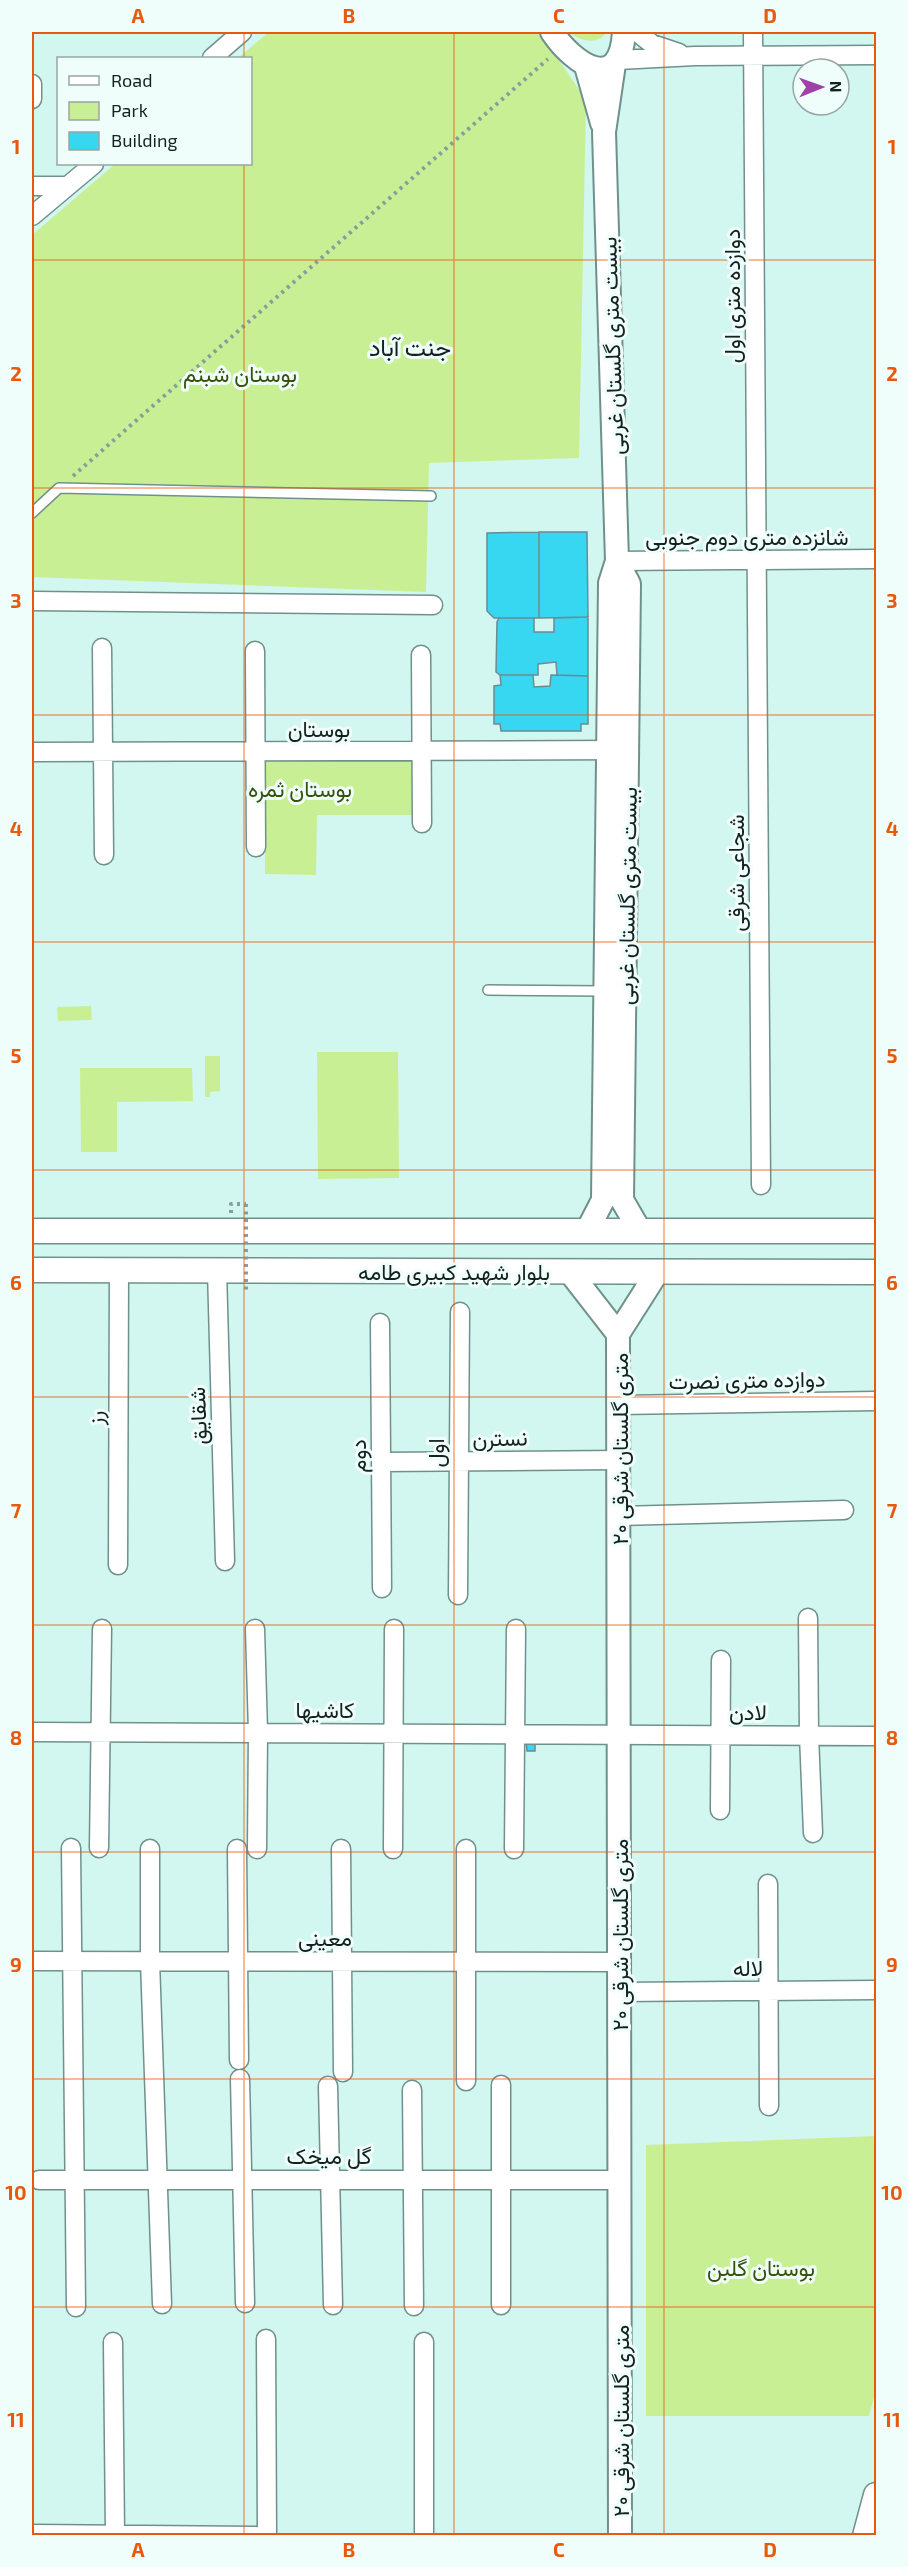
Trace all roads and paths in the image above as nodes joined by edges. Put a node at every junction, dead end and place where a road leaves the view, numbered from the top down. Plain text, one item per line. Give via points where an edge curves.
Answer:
1 (242, 32) edge
2 (624, 32) edge
3 (637, 32) edge
4 (753, 32) edge
5 (557, 39) edge
6 (695, 56) junction
7 (753, 56) junction
8 (876, 56) edge
9 (213, 57) edge
10 (616, 62) junction
11 (586, 66) junction
12 (32, 84) edge
13 (32, 99) edge
14 (604, 132) junction
15 (93, 165) edge
16 (32, 186) edge
17 (67, 186) junction
18 (32, 216) edge
19 (59, 488) junction
20 (431, 496) dead end
21 (32, 513) edge
22 (876, 559) edge
23 (757, 560) junction
24 (617, 561) junction
25 (32, 601) edge
26 (433, 605) dead end
27 (102, 648) dead end
28 (255, 651) dead end
29 (421, 655) dead end
30 (617, 750) junction
31 (423, 751) junction
32 (32, 752) edge
33 (103, 752) junction
34 (256, 752) junction
35 (422, 822) dead end
36 (256, 847) dead end
37 (104, 855) dead end
38 (488, 990) dead end
39 (604, 991) junction
40 (760, 1185) dead end
41 (231, 1204) dead end
42 (32, 1231) edge
43 (587, 1231) junction
44 (640, 1231) junction
45 (876, 1231) edge
46 (32, 1270) edge
47 (119, 1270) junction
48 (217, 1270) junction
49 (569, 1271) junction
50 (658, 1271) junction
51 (876, 1272) edge
52 (246, 1292) dead end
53 (460, 1312) dead end
54 (380, 1323) dead end
55 (618, 1334) junction
56 (876, 1401) edge
57 (618, 1405) junction
58 (619, 1460) junction
59 (381, 1462) junction
60 (459, 1462) junction
61 (844, 1510) dead end
62 (619, 1516) junction
63 (225, 1561) dead end
64 (118, 1565) dead end
65 (382, 1588) dead end
66 (458, 1595) dead end
67 (808, 1618) dead end
68 (102, 1629) dead end
69 (255, 1629) dead end
70 (394, 1629) dead end
71 (516, 1629) dead end
72 (721, 1660) dead end
73 (32, 1731) edge
74 (101, 1732) junction
75 (258, 1732) junction
76 (394, 1733) junction
77 (514, 1733) junction
78 (619, 1734) junction
79 (721, 1734) junction
80 (809, 1735) junction
81 (876, 1736) edge
82 (720, 1810) dead end
83 (813, 1833) dead end
84 (71, 1848) dead end
85 (99, 1848) dead end
86 (150, 1849) dead end
87 (237, 1849) dead end
88 (257, 1849) dead end
89 (341, 1849) dead end
90 (393, 1849) dead end
91 (466, 1849) dead end
92 (514, 1849) dead end
93 (768, 1884) dead end
94 (32, 1961) edge
95 (71, 1961) junction
96 (150, 1961) junction
97 (240, 1961) junction
98 (341, 1961) junction
99 (465, 1961) junction
100 (619, 1962) junction
101 (876, 1990) edge
102 (769, 1991) junction
103 (619, 1992) junction
104 (239, 2060) dead end
105 (343, 2072) dead end
106 (240, 2079) dead end
107 (466, 2081) dead end
108 (501, 2085) dead end
109 (328, 2086) dead end
110 (412, 2090) dead end
111 (769, 2106) dead end
112 (76, 2179) junction
113 (158, 2179) junction
114 (244, 2179) junction
115 (330, 2179) junction
116 (39, 2180) dead end
117 (413, 2180) junction
118 (501, 2180) junction
119 (620, 2180) junction
120 (245, 2303) dead end
121 (162, 2304) dead end
122 (333, 2305) dead end
123 (501, 2305) dead end
124 (414, 2306) dead end
125 (76, 2307) dead end
126 (266, 2338) dead end
127 (113, 2342) dead end
128 (424, 2342) dead end
129 (876, 2495) edge
130 (35, 2534) edge
131 (116, 2535) edge
132 (190, 2535) edge
133 (256, 2535) edge
134 (267, 2535) edge
135 (424, 2535) edge
136 (620, 2535) edge
137 (865, 2535) edge

1 - 9 street
2 - 10 street
3 - 6 street via 652,44
4 - 7 street, دوازده متری اول
5 - 11 street
5 - 19 path
6 - 7 street
6 - 10 street
7 - 8 street
7 - 23 street, دوازده متری اول
10 - 11 street via 601,69
10 - 14 street
11 - 14 street
12 - 13 street
14 - 24 street, بیست متری گلستان غربی
15 - 17 street
16 - 17 street
17 - 18 street
19 - 20 lane
19 - 21 lane
22 - 23 street, شانزده متری دوم جنوبی
23 - 24 street, شانزده متری دوم جنوبی
23 - 40 street, شجاعی شرقی
24 - 30 street, بیست متری گلستان غربی via 609,584
25 - 26 street
27 - 33 street
28 - 34 street
29 - 31 street
30 - 31 street, بوستان
30 - 39 street, بیست متری گلستان غربی
30 - 44 street, بیست متری گلستان غربی via 622,1200
31 - 34 street, بوستان
31 - 35 street
32 - 33 street, بوستان
33 - 34 street, بوستان
33 - 37 street
34 - 36 street
38 - 39 lane
39 - 43 street, بیست متری گلستان غربی via 603,1200
41 - 52 path, bridge via 246,1204
42 - 43 main road, بلوار شهید کبیری طامه
43 - 44 main road, بلوار شهید کبیری طامه
44 - 45 main road, بلوار شهید کبیری طامه
46 - 47 main road, بلوار شهید کبیری طامه
47 - 48 main road, بلوار شهید کبیری طامه
47 - 64 street, رز
48 - 49 main road, بلوار شهید کبیری طامه
48 - 63 street, شقایق
49 - 50 main road, بلوار شهید کبیری طامه
49 - 55 street, ۲۰ متری گلستان شرقی
50 - 51 main road, بلوار شهید کبیری طامه
50 - 55 street, ۲۰ متری گلستان شرقی
53 - 60 street, اول
54 - 59 street, دوم
55 - 57 street, ۲۰ متری گلستان شرقی
56 - 57 street, دوازده متری نصرت
57 - 58 street, ۲۰ متری گلستان شرقی
58 - 60 street, نسترن
58 - 62 street, ۲۰ متری گلستان شرقی
59 - 60 street, نسترن
59 - 65 street, دوم
60 - 66 street, اول
61 - 62 street
62 - 78 street, ۲۰ متری گلستان شرقی
67 - 80 street
68 - 74 street
69 - 75 street
70 - 76 street
71 - 77 street
72 - 79 street
73 - 74 street, کاشیها
74 - 75 street, کاشیها
74 - 85 street
75 - 76 street, کاشیها
75 - 88 street
76 - 77 street, کاشیها
76 - 90 street
77 - 78 street, کاشیها
77 - 92 street
78 - 79 street, لادن
78 - 100 street, ۲۰ متری گلستان شرقی
79 - 80 street, لادن
79 - 82 street
80 - 81 street, لادن
80 - 83 street
84 - 95 street
86 - 96 street
87 - 97 street
89 - 98 street
91 - 99 street
93 - 102 street
94 - 95 street, معینی
95 - 96 street, معینی
95 - 112 street
96 - 97 street, معینی
96 - 113 street
97 - 98 street, معینی
97 - 104 street
98 - 99 street, معینی
98 - 105 street
99 - 100 street, معینی
99 - 107 street
100 - 103 street, ۲۰ متری گلستان شرقی
101 - 102 street, لاله
102 - 103 street, لاله
102 - 111 street
103 - 119 street, ۲۰ متری گلستان شرقی
106 - 114 street
108 - 118 street
109 - 115 street
110 - 117 street
112 - 113 street, گل میخک
112 - 116 street, گل میخک
112 - 125 street
113 - 114 street, گل میخک
113 - 121 street
114 - 115 street, گل میخک
114 - 120 street
115 - 117 street, گل میخک
115 - 122 street
117 - 118 street, گل میخک
117 - 124 street
118 - 119 street, گل میخک
118 - 123 street
119 - 136 street, ۲۰ متری گلستان شرقی
126 - 134 street
127 - 131 street
128 - 135 street
129 - 137 main road
130 - 131 street
131 - 132 street
132 - 133 street

